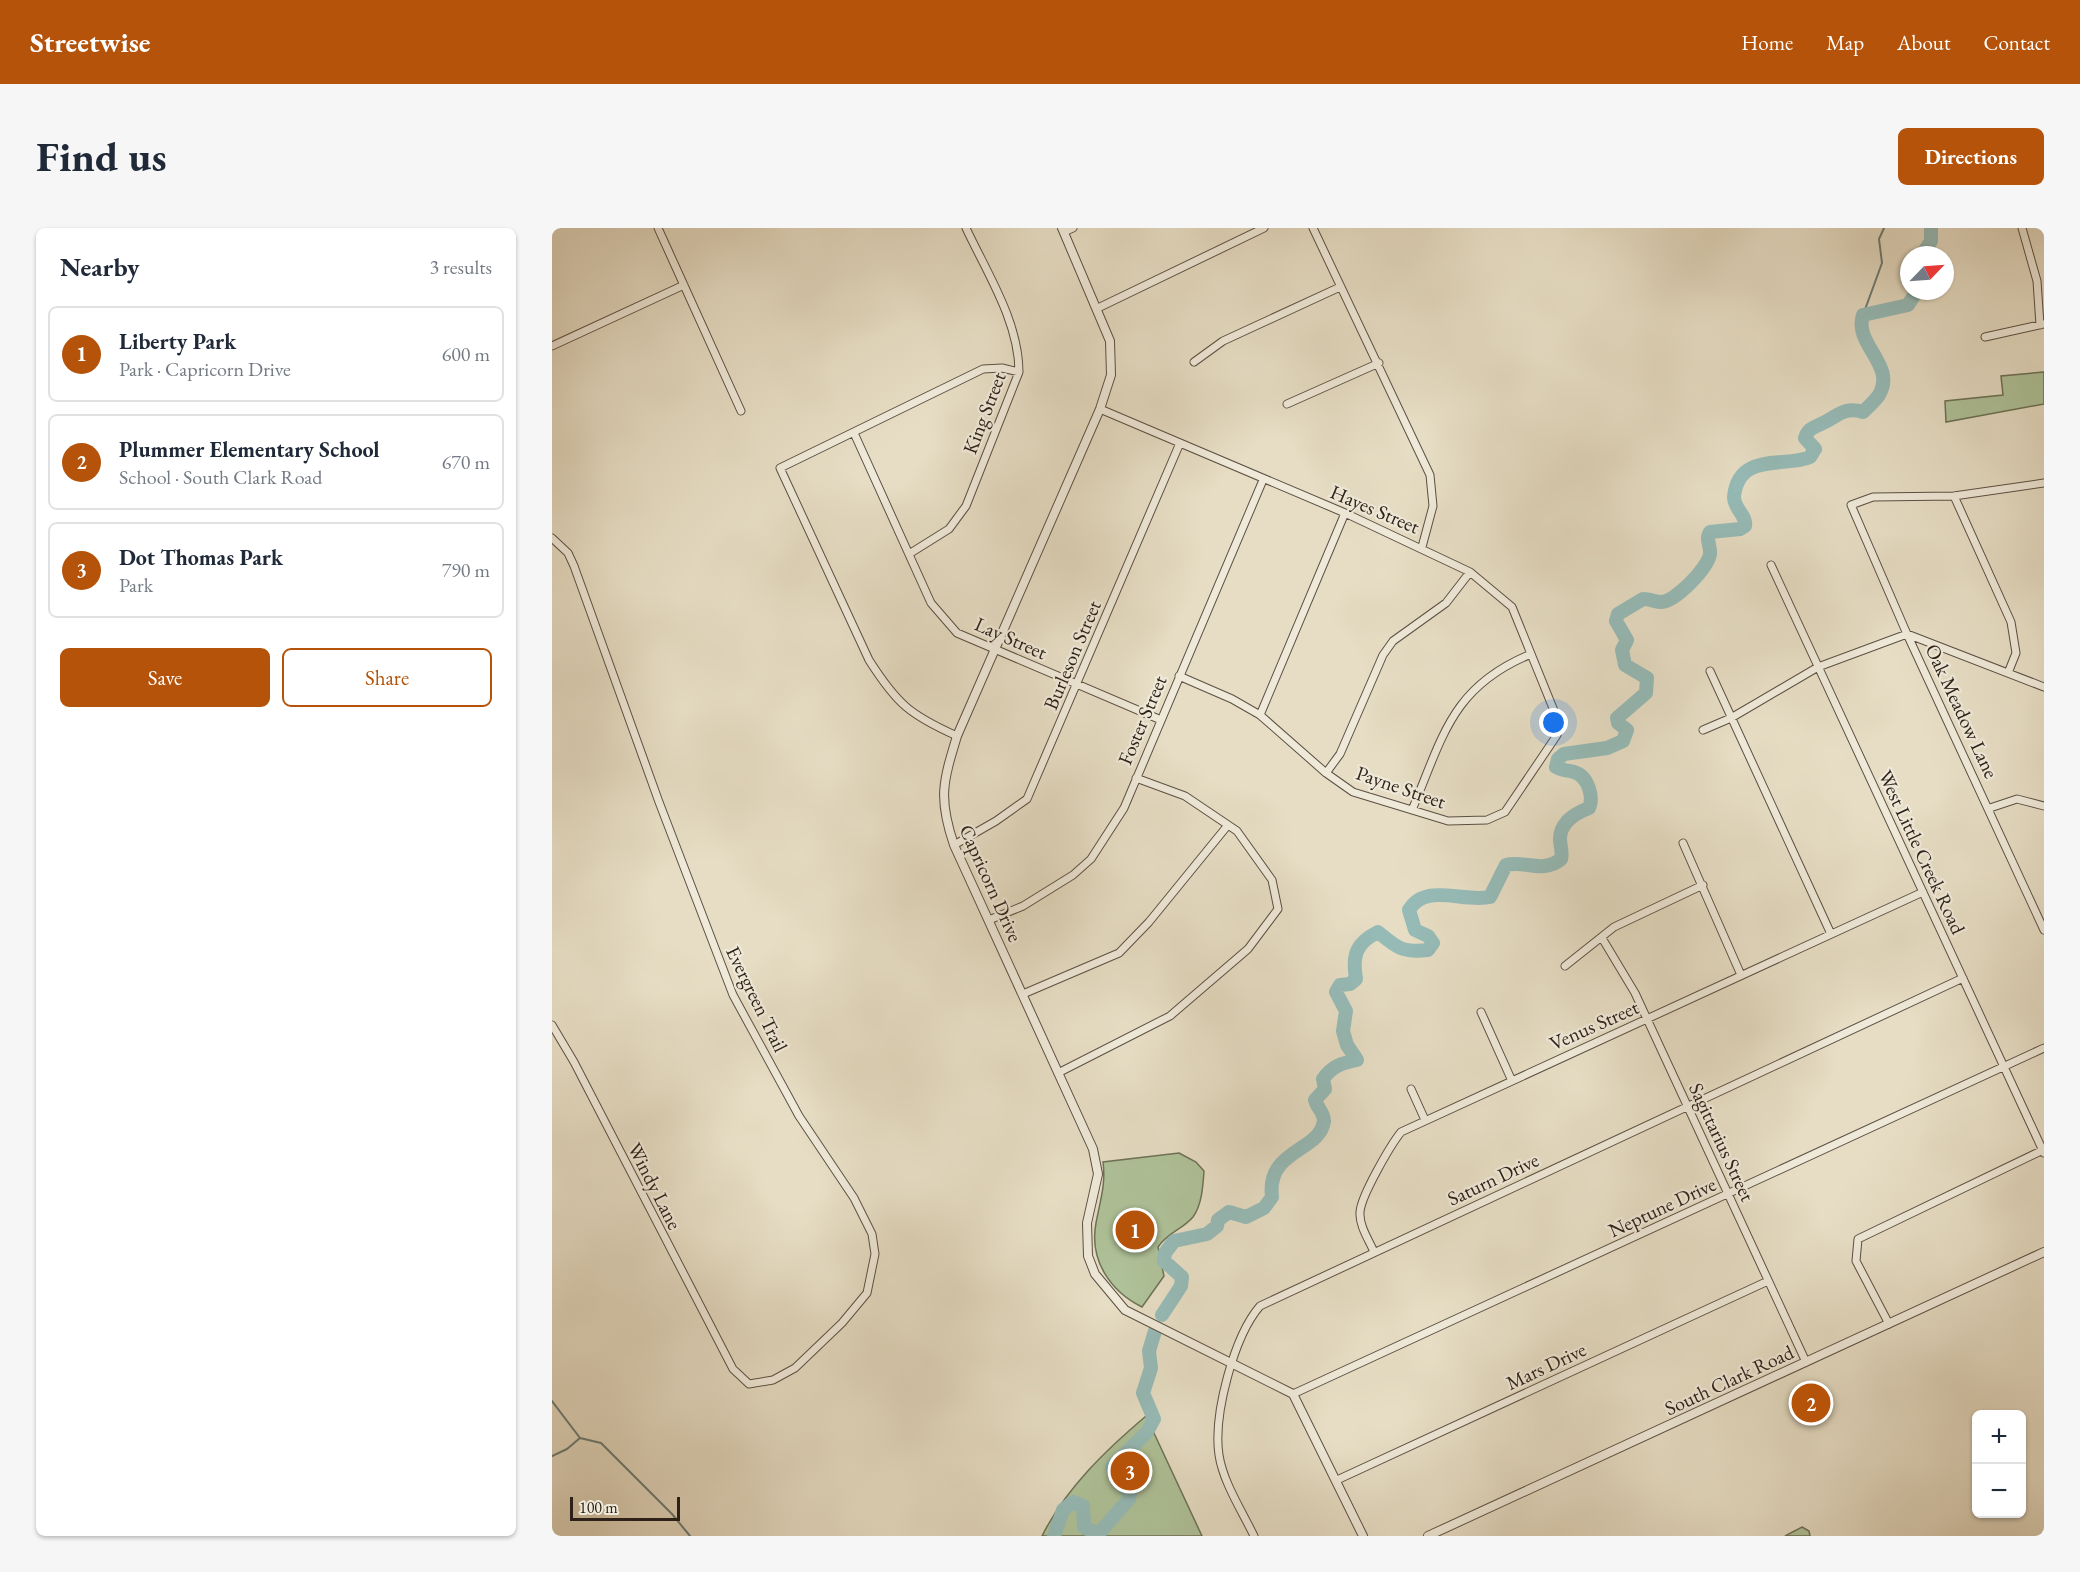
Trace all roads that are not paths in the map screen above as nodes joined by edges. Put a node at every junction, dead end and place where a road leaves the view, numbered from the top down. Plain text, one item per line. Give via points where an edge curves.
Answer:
1 (658, 228) edge
2 (966, 228) edge
3 (1073, 228) edge
4 (1264, 228) edge
5 (1313, 228) edge
6 (2022, 228) edge
7 (1063, 230) edge
8 (684, 285) junction
9 (1340, 287) junction
10 (1098, 308) junction
11 (2042, 324) edge
12 (1985, 337) dead end
13 (552, 346) edge
14 (1194, 362) dead end
15 (1379, 363) junction
16 (1019, 372) junction
17 (1287, 404) dead end
18 (1100, 409) junction
19 (741, 411) dead end
20 (854, 433) junction
21 (1180, 443) junction
22 (1263, 480) junction
23 (2044, 483) edge
24 (1953, 496) junction
25 (1345, 513) junction
26 (552, 538) edge
27 (1422, 547) junction
28 (909, 554) junction
29 (1770, 566) dead end
30 (1470, 572) junction
31 (1907, 634) junction
32 (994, 649) junction
33 (1531, 654) junction
34 (1818, 667) junction
35 (1710, 671) dead end
36 (2008, 673) junction
37 (1179, 676) junction
38 (1077, 685) junction
39 (2044, 687) edge
40 (1260, 715) junction
41 (1731, 718) junction
42 (1161, 720) junction
43 (1559, 723) joint
44 (1703, 730) dead end
45 (957, 736) junction
46 (1326, 773) junction
47 (1136, 778) junction
48 (2044, 806) edge
49 (1990, 808) junction
50 (1412, 810) junction
51 (1228, 825) junction
52 (1683, 843) dead end
53 (954, 845) junction
54 (1703, 885) junction
55 (1923, 892) junction
56 (989, 920) junction
57 (2044, 930) edge
58 (1831, 933) junction
59 (1602, 938) junction
60 (1565, 966) dead end
61 (1741, 975) junction
62 (1963, 978) junction
63 (1023, 994) junction
64 (1481, 1012) dead end
65 (1647, 1019) junction
66 (552, 1025) edge
67 (2044, 1047) edge
68 (2004, 1066) junction
69 (1058, 1073) junction
70 (1512, 1081) junction
71 (1411, 1089) dead end
72 (1688, 1107) junction
73 (1425, 1120) junction
74 (2043, 1151) edge
75 (1728, 1194) junction
76 (1374, 1252) junction
77 (2044, 1252) edge
78 (1768, 1281) junction
79 (1889, 1324) junction
80 (729, 1361) joint
81 (1230, 1362) junction
82 (1806, 1362) junction
83 (1293, 1394) junction
84 (1337, 1480) junction
85 (1254, 1536) edge
86 (1363, 1536) edge
87 (1428, 1536) edge

1 - 8 street
2 - 16 street, King Street via 1008,318 1019,354
3 - 7 street
4 - 10 street
5 - 9 street
6 - 11 street via 2037,281
7 - 10 street, Capricorn Drive
8 - 13 street
8 - 19 street
9 - 14 street via 1224,341
9 - 15 street
10 - 18 street, Capricorn Drive via 1110,341 1111,375
11 - 12 street
15 - 17 street
15 - 27 street via 1430,475 1432,506
16 - 20 street via 983,369
16 - 28 street, King Street via 966,506 949,529
18 - 21 street, Hayes Street
18 - 32 street, Capricorn Drive
20 - 28 street, Lay Street
20 - 45 street via 780,468 869,660 886,687 919,719
21 - 22 street, Hayes Street
21 - 38 street, Burleson Street
22 - 25 street, Hayes Street
22 - 37 street, Foster Street
23 - 24 street
24 - 31 street, Oak Meadow Lane via 1874,497 1851,506
24 - 36 street via 2012,622 2016,653
25 - 27 street, Hayes Street
25 - 40 street
26 - 80 street, Evergreen Trail via 568,553 574,566 733,995 795,1109 854,1198 872,1234 875,1254 867,1293 795,1368 755,1385 739,1377
27 - 30 street, Hayes Street
28 - 32 street, Lay Street via 931,603 957,633
29 - 34 street, West Little Creek Road
30 - 33 street, Hayes Street via 1512,607
30 - 46 street via 1446,603 1393,641 1383,655 1341,754
31 - 34 street
31 - 36 street
31 - 49 street, Oak Meadow Lane
32 - 38 street, Lay Street
32 - 45 street, Capricorn Drive
33 - 43 street, Hayes Street
33 - 50 street via 1505,664 1469,694 1452,716
34 - 41 street
34 - 55 street, West Little Creek Road
35 - 41 street
36 - 39 street
37 - 40 street, Payne Street
37 - 42 street, Foster Street
38 - 42 street, Lay Street
38 - 53 street, Burleson Street via 1027,799
40 - 46 street, Payne Street
41 - 44 street
41 - 58 street
42 - 47 street, Foster Street
43 - 50 street, Payne Street via 1557,735 1505,812 1487,820 1448,820
45 - 53 street, Capricorn Drive via 943,780 944,815
46 - 50 street, Payne Street via 1353,792
47 - 51 street via 1185,796
47 - 56 street, Foster Street via 1124,808 1091,859 1023,906
48 - 49 street via 2017,799
49 - 57 street, Oak Meadow Lane
51 - 63 street via 1119,953
51 - 69 street via 1237,831 1272,880 1278,909 1248,949 1170,1016
52 - 54 street
53 - 56 street, Capricorn Drive
54 - 59 street via 1614,927
54 - 61 street
55 - 58 street, Venus Street
55 - 62 street, West Little Creek Road
56 - 63 street, Capricorn Drive
58 - 61 street, Venus Street
59 - 60 street
59 - 65 street, Sagittarius Street
61 - 65 street, Venus Street
62 - 68 street, West Little Creek Road
62 - 72 street, Saturn Drive
63 - 69 street, Capricorn Drive
64 - 70 street
65 - 70 street, Venus Street
65 - 72 street, Sagittarius Street
66 - 80 street, Windy Lane
67 - 68 street, Neptune Drive
68 - 74 street, West Little Creek Road
68 - 75 street, Neptune Drive
69 - 81 street, Capricorn Drive via 1093,1149 1098,1174 1087,1223 1088,1256 1095,1274 1125,1310
70 - 73 street, Venus Street
71 - 73 street
72 - 75 street, Sagittarius Street
72 - 76 street, Saturn Drive
73 - 76 street, Venus Street via 1401,1132 1362,1204 1362,1226
74 - 79 street via 1858,1239 1856,1261
75 - 78 street, Sagittarius Street
75 - 83 street, Neptune Drive
76 - 81 street, Saturn Drive via 1260,1306 1251,1316
77 - 79 street, South Clark Road
78 - 82 street, Sagittarius Street
78 - 84 street, Mars Drive
79 - 82 street, South Clark Road
81 - 83 street, Capricorn Drive
81 - 85 street, Saturn Drive via 1218,1436 1219,1456
82 - 87 street, South Clark Road
83 - 84 street
84 - 86 street

